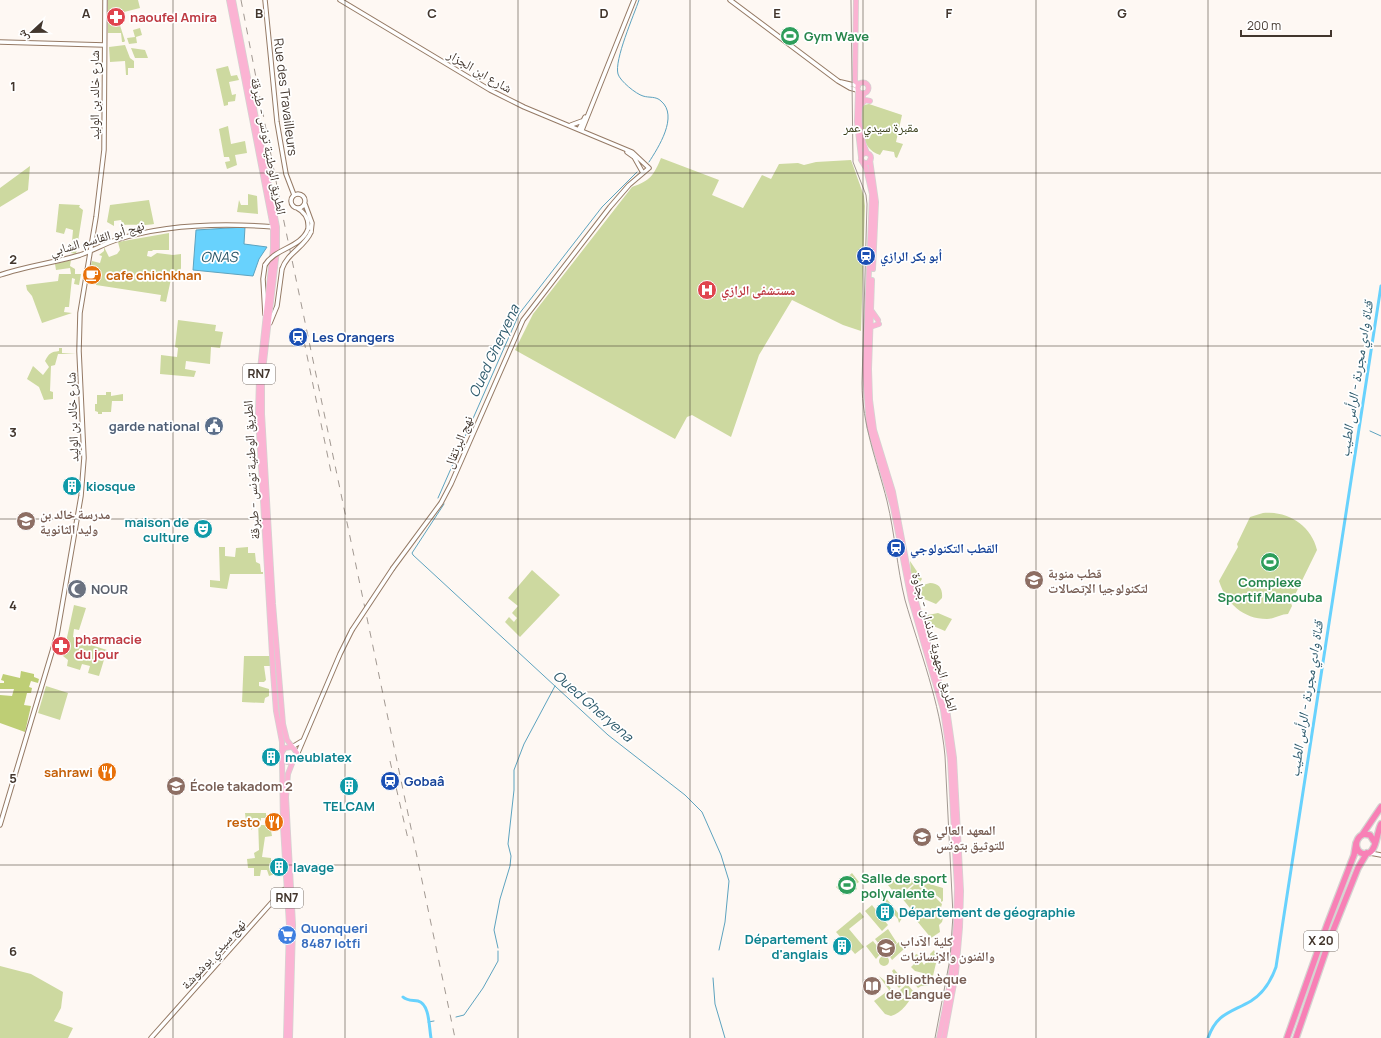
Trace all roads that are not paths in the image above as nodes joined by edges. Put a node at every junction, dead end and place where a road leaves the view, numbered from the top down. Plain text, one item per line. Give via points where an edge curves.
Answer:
1 (105, 0) edge
2 (229, 0) edge
3 (233, 0) edge
4 (264, 0) edge
5 (340, 0) edge
6 (634, 0) edge
7 (730, 0) edge
8 (856, 0) edge
9 (0, 42) edge
10 (104, 45) junction
11 (855, 74) junction
12 (838, 81) junction
13 (857, 85) junction
14 (864, 93) junction
15 (870, 101) dead end
16 (861, 105) junction
17 (583, 122) junction
18 (571, 125) junction
19 (580, 129) junction
20 (588, 133) junction
21 (617, 146) junction
22 (867, 153) junction
23 (861, 158) junction
24 (870, 160) junction
25 (649, 168) joint
26 (643, 173) junction
27 (294, 195) junction
28 (305, 202) junction
29 (296, 208) junction
30 (275, 227) junction
31 (309, 230) junction
32 (89, 252) junction
33 (0, 275) edge
34 (871, 310) junction
35 (267, 323) junction
36 (870, 327) junction
37 (905, 564) junction
38 (304, 739) junction
39 (292, 747) junction
40 (282, 752) junction
41 (297, 756) junction
42 (282, 758) junction
43 (293, 762) junction
44 (954, 790) junction
45 (1381, 807) edge
46 (1381, 824) edge
47 (0, 825) edge
48 (1362, 835) junction
49 (1356, 843) junction
50 (1375, 843) junction
51 (1380, 847) edge
52 (1368, 853) junction
53 (1381, 855) edge
54 (289, 887) junction
55 (151, 1038) edge
56 (286, 1038) edge
57 (290, 1038) edge
58 (939, 1038) edge
59 (944, 1038) edge
60 (1287, 1038) edge
61 (1296, 1038) edge

1 - 10 street, شارع خالد بن الوليد
2 - 30 main road, الطريق الوطنية تونس - طبرقة / RN7
3 - 30 main road, الطريق الوطنية تونس - طبرقة / RN7
4 - 27 street, Rue des Travailleurs via 276,122 287,178
5 - 18 street, شارع ابن الجزار via 490,90 524,107
6 - 17 street
7 - 12 street
8 - 11 main road
9 - 10 street
10 - 32 street, شارع خالد بن الوليد via 104,150
11 - 13 main road
11 - 13 main road via 859,81
12 - 13 street
12 - 13 street via 850,88
13 - 14 main road
13 - 14 main road via 868,87
13 - 23 main road, الطريق الجهوية الدندان - بجاوة via 857,122
14 - 16 main road
15 - 16 main road via 865,100
16 - 22 main road via 862,136
17 - 18 street
17 - 19 street
17 - 20 street
18 - 19 street, شارع ابن الجزار
19 - 20 street, شارع ابن الجزار
20 - 21 street, شارع ابن الجزار
21 - 25 street, شارع ابن الجزار via 632,152
21 - 26 street, شارع ابن الجزار via 634,157
22 - 23 main road via 862,154
22 - 24 main road via 871,156
23 - 24 main road via 865,163
23 - 37 main road, الطريق الجهوية الدندان - بجاوة via 872,194 865,357 867,407 872,440 893,506
24 - 34 main road, الطريق الجهوية الدندان - بجاوة via 876,202
25 - 26 street, نهج البرتقال
26 - 38 street, نهج البرتقال, bridge via 610,206 522,320 451,484 441,503 352,630
27 - 28 street via 302,195
27 - 29 street via 291,201
28 - 29 street via 302,207
28 - 31 street via 312,223
29 - 31 street via 305,216
30 - 32 street, نهج أبو القاسم الشابي via 235,224 162,230 116,240
30 - 35 main road, الطريق الوطنية تونس - طبرقة / RN7
31 - 35 street, bridge via 307,239 288,258 282,270 277,306
31 - 35 street, bridge via 301,239 274,255 265,265 263,293
32 - 33 street, نهج أبو القاسم الشابي
32 - 47 street, شارع خالد بن الوليد via 80,320 84,458 80,505 55,642
34 - 36 main road, الطريق الجهوية الدندان - بجاوة
34 - 36 main road via 878,322
35 - 39 main road, الطريق الوطنية تونس - طبرقة / RN7 via 262,380 263,435 283,724 287,740
35 - 40 main road, الطريق الوطنية تونس - طبرقة / RN7 via 259,379 258,414 273,672
36 - 37 main road, الطريق الجهوية الدندان - بجاوة via 871,413 895,499
37 - 44 main road, الطريق الجهوية الدندان - بجاوة via 911,600 943,710
38 - 39 street
38 - 41 street, نهج البرتقال
39 - 40 main road via 284,748
39 - 41 main road, RN7
40 - 42 main road, RN7
41 - 43 main road, RN7
42 - 43 main road via 287,762
42 - 54 main road, RN7 via 282,796
43 - 54 main road, RN7 via 288,774 286,797
44 - 58 main road, الطريق الجهوية الدندان - بجاوة via 956,926 952,971
44 - 59 main road, الطريق الجهوية الدندان - بجاوة via 961,891 960,927 956,973
45 - 48 highway
46 - 50 highway
48 - 49 highway
48 - 50 highway via 1370,835
49 - 52 highway via 1359,851
49 - 60 highway, X 20 via 1354,855
50 - 51 street
50 - 52 highway via 1374,848
52 - 53 street
52 - 61 highway, X 20 via 1358,868 1332,933
54 - 55 street, نهج سيدي بوشوشة
54 - 56 main road, RN7
54 - 57 main road, RN7 via 293,926

